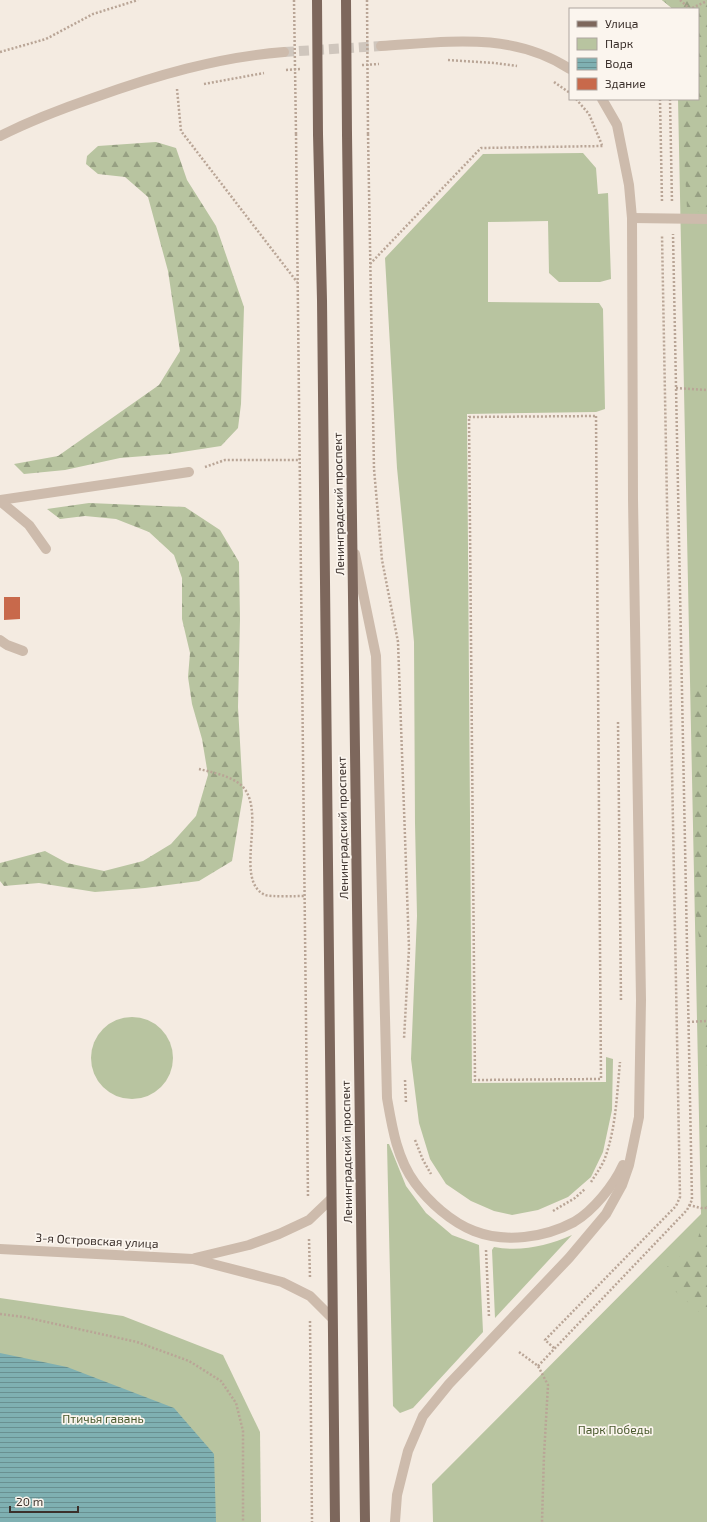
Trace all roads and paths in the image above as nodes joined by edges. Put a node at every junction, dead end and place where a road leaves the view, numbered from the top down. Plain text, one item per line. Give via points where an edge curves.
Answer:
1 (138, 0) edge
2 (294, 0) edge
3 (317, 0) edge
4 (346, 0) edge
5 (367, 0) edge
6 (680, 0) edge
7 (707, 1) edge
8 (689, 8) edge
9 (692, 8) edge
10 (381, 46) tunnel mouth
11 (0, 52) edge
12 (284, 52) tunnel mouth
13 (446, 60) dead end
14 (383, 64) dead end
15 (359, 65) dead end
16 (522, 67) dead end
17 (569, 68) edge
18 (305, 69) dead end
19 (282, 70) dead end
20 (267, 72) dead end
21 (551, 80) dead end
22 (200, 84) dead end
23 (170, 90) dead end
24 (569, 92) edge
25 (577, 100) edge
26 (603, 100) edge
27 (660, 100) edge
28 (670, 100) edge
29 (0, 136) edge
30 (603, 146) junction
31 (604, 153) dead end
32 (632, 218) junction
33 (662, 218) junction
34 (672, 218) junction
35 (707, 219) edge
36 (369, 265) junction
37 (298, 282) junction
38 (676, 388) junction
39 (707, 390) edge
40 (300, 460) junction
41 (189, 472) joint
42 (0, 500) edge
43 (352, 540) junction
44 (46, 549) dead end
45 (0, 640) edge
46 (23, 651) dead end
47 (618, 717) dead end
48 (199, 769) dead end
49 (305, 896) junction
50 (620, 1001) dead end
51 (707, 1021) edge
52 (688, 1022) junction
53 (404, 1040) dead end
54 (620, 1062) dead end
55 (405, 1076) dead end
56 (601, 1079) joint
57 (406, 1104) dead end
58 (414, 1136) dead end
59 (634, 1142) junction
60 (434, 1178) dead end
61 (331, 1199) junction
62 (689, 1205) junction
63 (707, 1208) edge
64 (550, 1213) dead end
65 (309, 1220) junction
66 (485, 1248) dead end
67 (0, 1249) edge
68 (193, 1259) junction
69 (310, 1296) junction
70 (0, 1314) edge
71 (332, 1318) junction
72 (490, 1324) dead end
73 (554, 1348) junction
74 (519, 1352) dead end
75 (538, 1366) junction
76 (243, 1522) edge
77 (312, 1522) edge
78 (334, 1522) edge
79 (365, 1522) edge
80 (396, 1522) edge
81 (542, 1522) edge

1 - 11 path via 93,14 46,40
2 - 37 path, bridge
3 - 61 main road, Ленинградский проспект, bridge
4 - 43 main road, Ленинградский проспект, bridge
5 - 36 path, bridge
6 - 8 path
7 - 9 path
10 - 17 street via 490,42 524,48 554,58
12 - 29 street via 210,63 143,80 62,109
13 - 16 path via 495,62
14 - 15 path
18 - 19 path
20 - 22 path
21 - 24 path
23 - 37 path via 177,88 181,131
25 - 30 path via 589,114
26 - 32 street via 617,125 629,185
27 - 33 path
28 - 34 path
30 - 31 path
30 - 36 path via 481,148
32 - 33 street
32 - 59 street via 633,499 641,1000 639,1117
33 - 34 street
33 - 73 path via 680,1197 676,1206 545,1340
34 - 35 street
34 - 38 path
36 - 53 path via 374,469 382,560 398,642 409,948
37 - 40 path
38 - 39 path
38 - 52 path
40 - 41 path via 225,460
40 - 49 path
41 - 42 street
42 - 44 street via 29,526
43 - 59 street via 376,656 387,1098 391,1124 404,1164 426,1196 459,1223 474,1231 498,1237 538,1235 574,1222 592,1207 618,1176
43 - 79 main road, Ленинградский проспект
45 - 46 street
47 - 50 path
48 - 49 path via 237,782 248,794 252,806 251,869 253,882 258,890 266,895
49 - 65 path
51 - 52 path
52 - 62 path via 692,1200
54 - 64 path via 612,1129 605,1158 588,1186
55 - 57 path
56 - 56 path via 596,416 469,417 475,1080
58 - 60 path via 423,1160
59 - 80 street via 622,1185 606,1214 569,1258 449,1384 423,1416 408,1451 397,1495
61 - 65 street
61 - 71 main road, Ленинградский проспект
62 - 63 path
62 - 73 path
65 - 68 street via 249,1246
65 - 69 path
66 - 72 path
67 - 68 street, 3-я Островская улица
68 - 69 street via 282,1282
69 - 71 street
69 - 77 path
70 - 76 path via 137,1342 189,1361 221,1381 236,1403 243,1432
71 - 78 main road, Ленинградский проспект
73 - 75 path
74 - 75 path
75 - 81 path via 548,1385

